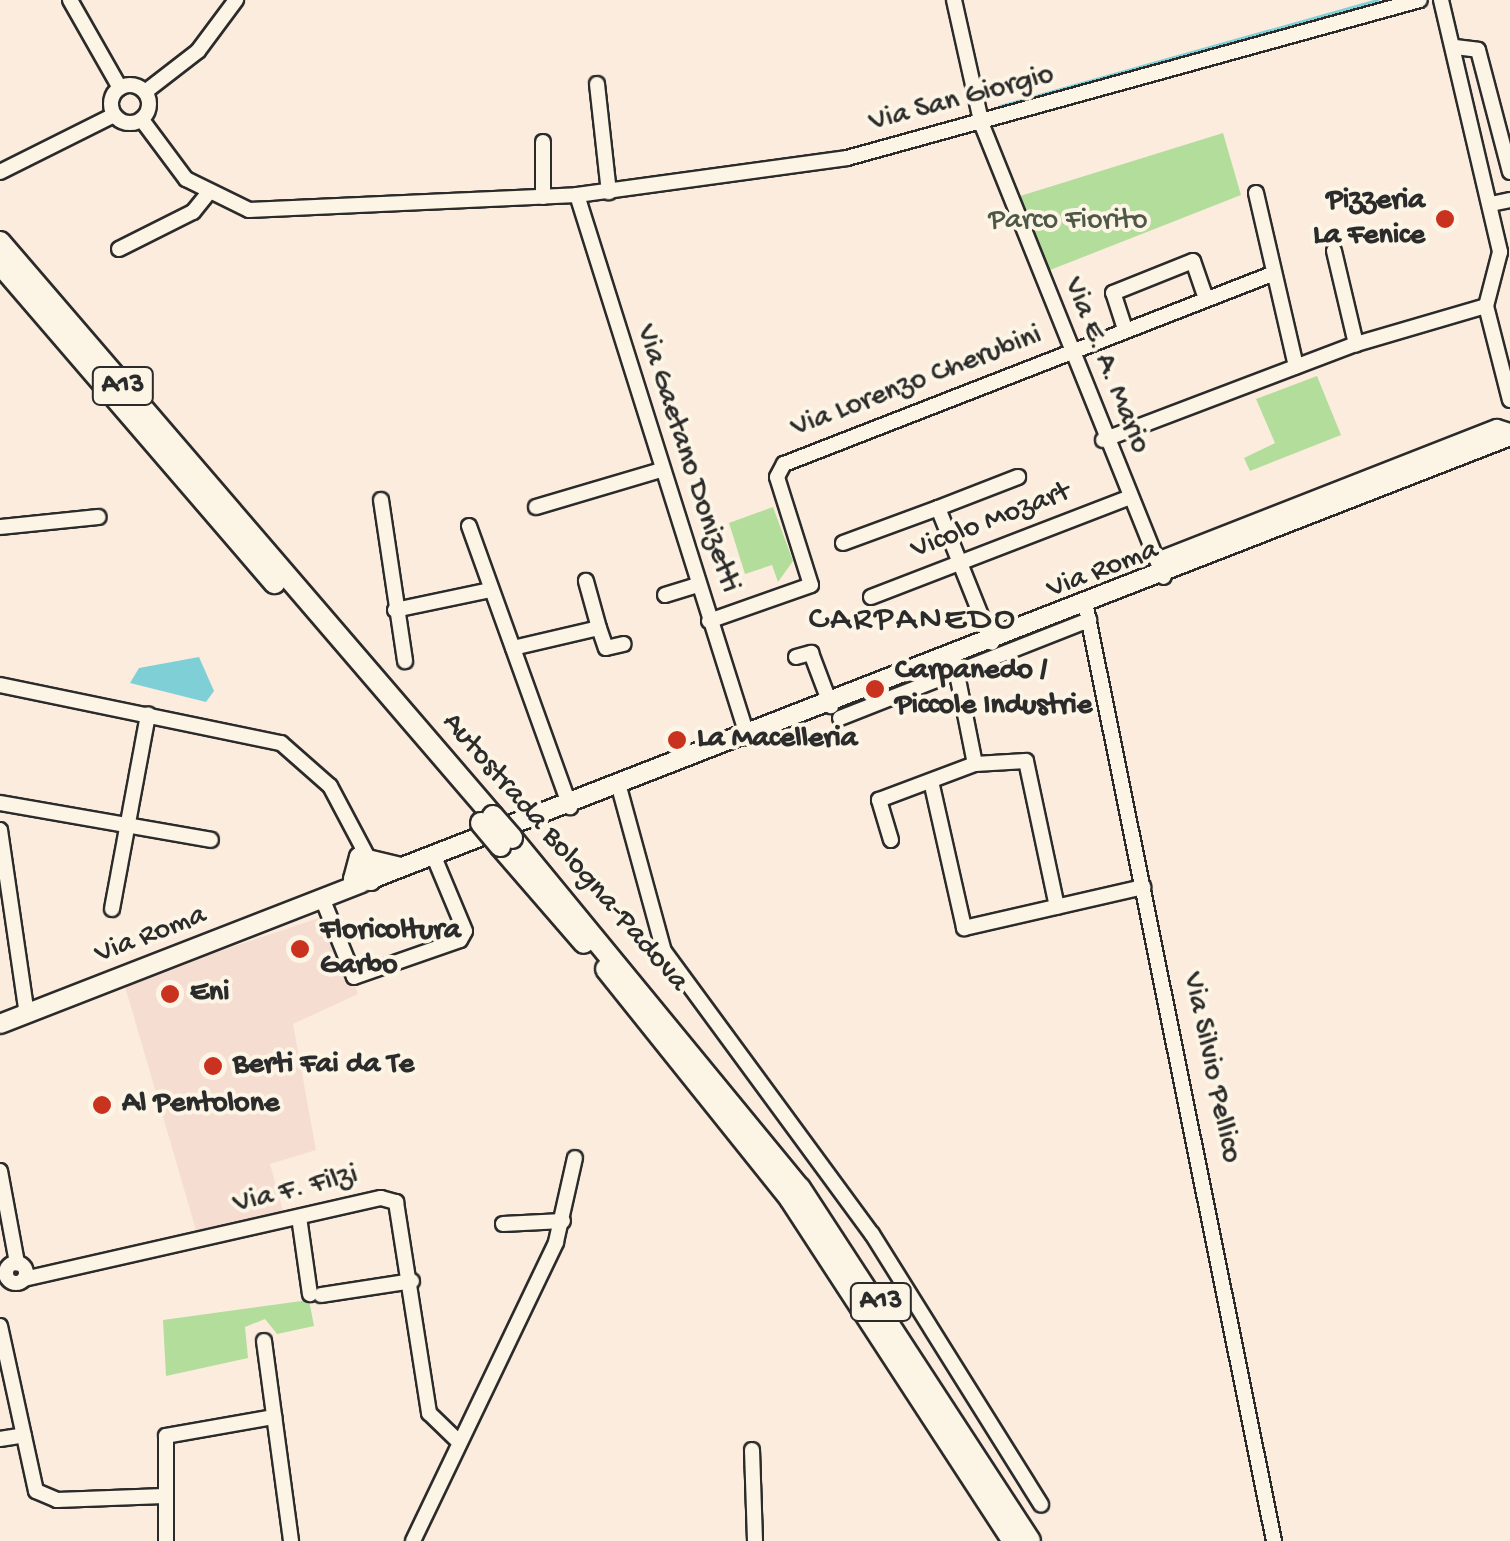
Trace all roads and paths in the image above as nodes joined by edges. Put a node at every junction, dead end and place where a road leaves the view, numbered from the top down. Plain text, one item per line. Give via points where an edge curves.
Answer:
1 (70, 0) edge
2 (236, 0) edge
3 (954, 0) edge
4 (1401, 0) edge
5 (1420, 0) edge
6 (1441, 0) edge
7 (1386, 10) junction
8 (1446, 17) junction
9 (1455, 47) junction
10 (598, 84) dead end
11 (120, 88) junction
12 (144, 92) junction
13 (114, 115) junction
14 (1496, 118) junction
15 (142, 120) junction
16 (1474, 124) junction
17 (982, 125) junction
18 (543, 142) dead end
19 (0, 172) edge
20 (1510, 172) edge
21 (609, 192) junction
22 (1256, 192) dead end
23 (207, 195) junction
24 (577, 196) junction
25 (543, 197) junction
26 (1510, 200) edge
27 (1492, 204) junction
28 (0, 242) edge
29 (119, 248) dead end
30 (1334, 252) dead end
31 (0, 264) edge
32 (1272, 274) junction
33 (1206, 298) junction
34 (1486, 306) junction
35 (1125, 329) junction
36 (1356, 344) junction
37 (1068, 352) junction
38 (1296, 366) junction
39 (1510, 400) edge
40 (1510, 434) edge
41 (1103, 440) junction
42 (661, 470) junction
43 (1018, 478) dead end
44 (1130, 497) junction
45 (380, 500) dead end
46 (536, 507) dead end
47 (938, 508) junction
48 (98, 517) dead end
49 (470, 526) dead end
50 (0, 527) edge
51 (843, 543) dead end
52 (960, 564) junction
53 (1161, 568) junction
54 (586, 581) dead end
55 (698, 584) junction
56 (491, 590) junction
57 (665, 594) dead end
58 (871, 597) dead end
59 (395, 610) junction
60 (1088, 614) junction
61 (708, 621) junction
62 (600, 628) junction
63 (992, 643) junction
64 (624, 644) dead end
65 (513, 648) junction
66 (796, 657) dead end
67 (404, 662) dead end
68 (956, 665) junction
69 (0, 685) edge
70 (836, 712) junction
71 (148, 714) junction
72 (748, 738) junction
73 (975, 764) junction
74 (931, 781) junction
75 (619, 788) junction
76 (8, 804) edge
77 (570, 806) junction
78 (0, 819) edge
79 (487, 819) junction
80 (126, 825) junction
81 (0, 830) edge
82 (211, 840) dead end
83 (891, 840) dead end
84 (506, 842) junction
85 (2, 857) edge
86 (434, 857) junction
87 (363, 869) junction
88 (1144, 887) junction
89 (326, 896) junction
90 (1057, 906) junction
91 (112, 909) dead end
92 (27, 1014) junction
93 (0, 1024) edge
94 (575, 1158) dead end
95 (0, 1171) edge
96 (299, 1216) junction
97 (563, 1220) junction
98 (503, 1224) dead end
99 (18, 1263) junction
100 (4, 1280) edge
101 (24, 1280) junction
102 (412, 1282) junction
103 (0, 1326) edge
104 (264, 1342) dead end
105 (274, 1417) junction
106 (24, 1435) junction
107 (456, 1438) junction
108 (0, 1439) edge
109 (752, 1450) dead end
110 (164, 1496) junction
111 (1041, 1504) dead end
112 (166, 1541) edge
113 (288, 1541) edge
114 (413, 1541) edge
115 (755, 1541) edge
116 (1013, 1541) edge
117 (1030, 1541) edge
118 (1274, 1541) edge

1 - 11 street
2 - 12 street via 198,51
3 - 17 street, Via E. A. Mario
4 - 7 street, Via San Giorgio
5 - 7 street, Via San Giorgio
6 - 8 street
7 - 8 street, Via San Giorgio
7 - 17 street, Via San Giorgio
8 - 9 street
9 - 14 street via 1478,50
9 - 16 street
10 - 21 street
11 - 12 street
11 - 13 street
12 - 15 street
13 - 15 street
13 - 19 street
14 - 16 street
14 - 20 street
15 - 23 street
16 - 27 street
17 - 21 street, Via San Giorgio via 847,158
17 - 37 street, Via E. A. Mario
18 - 25 street
21 - 24 street, Via San Giorgio
22 - 32 street
23 - 25 street, Via San Giorgio via 276,211
23 - 29 street via 182,220
24 - 25 street, Via San Giorgio
24 - 42 street, Via Gaetano Donizetti
26 - 27 street
27 - 34 street via 1500,252
28 - 79 highway, Autostrada Bologna-Padova / A13
30 - 36 street
31 - 79 highway, Autostrada Bologna-Padova / A13
32 - 33 street
32 - 38 street
33 - 35 street
33 - 35 street via 1194,261 1113,293
34 - 36 street
34 - 39 street
35 - 37 street
36 - 38 street
37 - 41 street, Via E. A. Mario
37 - 61 street, Via Lorenzo Cherubini via 784,464 777,477 811,585
38 - 41 street
40 - 53 main road, Via Roma
41 - 44 street, Via E. A. Mario
42 - 46 street
42 - 55 street, Via Gaetano Donizetti
43 - 47 street
44 - 52 street, Vicolo Mozart
44 - 53 street, Via E. A. Mario
45 - 59 street
47 - 51 street
47 - 52 street
48 - 50 street
49 - 56 street
52 - 58 street, Vicolo Mozart
52 - 63 street
53 - 60 main road, Via Roma
54 - 62 street
55 - 57 street
55 - 61 street, Via Gaetano Donizetti
56 - 59 street
56 - 65 street
59 - 67 street
60 - 63 main road, Via Roma
60 - 68 street, Via Roma
60 - 88 street, Via Silvio Pellico
61 - 72 street, Via Gaetano Donizetti
62 - 64 street via 606,648
62 - 65 street
63 - 68 main road, Via Roma
65 - 77 street
66 - 70 street via 810,653
68 - 70 main road, Via Roma
68 - 73 street
69 - 71 street
70 - 72 main road, Via Roma
71 - 80 street
71 - 87 street via 255,734 300,753 351,830
72 - 75 main road, Via Roma
73 - 74 street
73 - 90 street via 1026,761
74 - 83 street via 879,800
74 - 90 street via 964,928
75 - 77 main road, Via Roma
75 - 111 street via 652,931 872,1234
76 - 78 street
76 - 80 street
77 - 86 main road, Via Roma
79 - 84 highway, Autostrada Bologna-Padova, bridge
80 - 82 street
80 - 91 street
81 - 85 street
84 - 116 highway, Autostrada Bologna-Padova / A13 via 702,1084 874,1318
84 - 117 highway, Autostrada Bologna-Padova / A13 via 800,1188
85 - 92 street
86 - 87 main road, Via Roma via 406,867
86 - 89 street via 465,931 460,940 354,978
87 - 89 main road
88 - 90 street
88 - 118 street, Via Silvio Pellico
89 - 92 main road, Via Roma
92 - 93 main road, Via Roma
94 - 97 street
95 - 99 street
96 - 101 street, Via F. Filzi
96 - 102 street via 316,1294
96 - 102 street, Via F. Filzi via 396,1202
97 - 98 street
97 - 107 street
99 - 100 street
99 - 101 street
100 - 101 street
102 - 107 street, Via F. Filzi via 429,1413
103 - 106 street
104 - 105 street
105 - 110 street via 173,1431 162,1451
105 - 113 street
106 - 108 street
106 - 110 street via 43,1497
107 - 114 street
109 - 115 street
110 - 112 street

